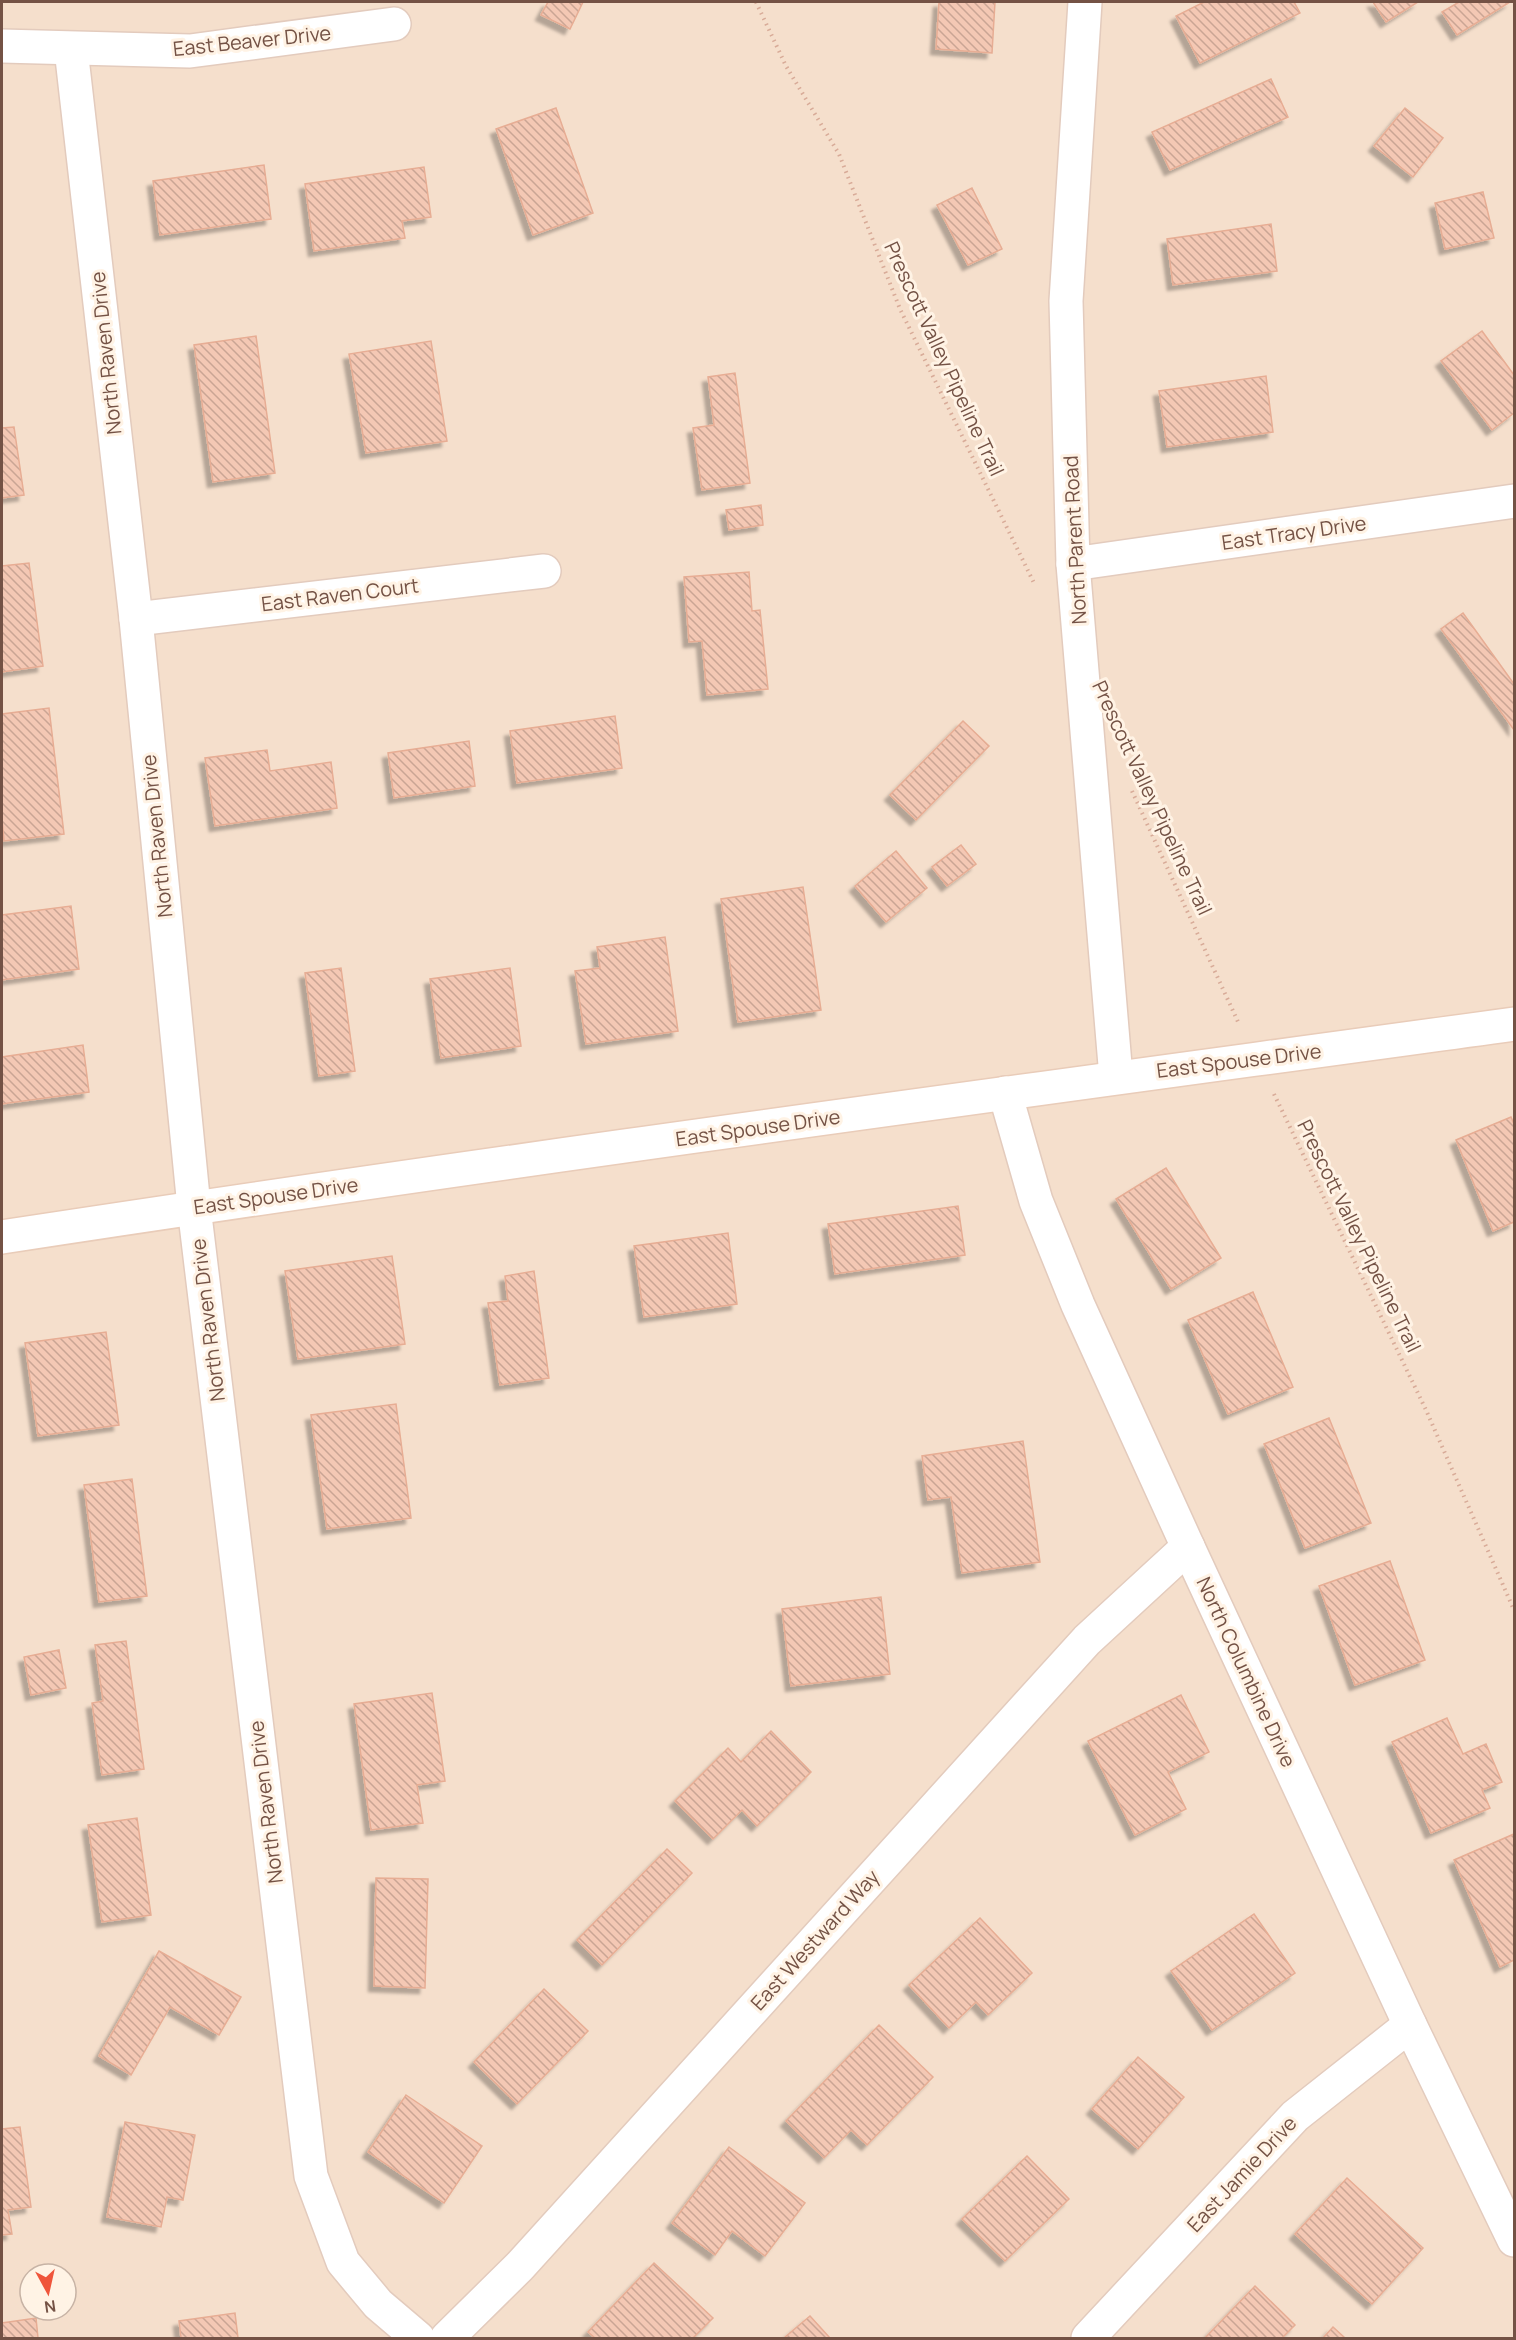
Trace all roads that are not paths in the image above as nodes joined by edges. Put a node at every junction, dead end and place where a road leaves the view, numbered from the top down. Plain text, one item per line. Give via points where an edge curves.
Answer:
1 (1085, 2) edge
2 (394, 24) dead end
3 (2, 46) edge
4 (71, 49) junction
5 (1515, 501) edge
6 (1074, 564) junction
7 (544, 571) dead end
8 (136, 619) junction
9 (1515, 1024) edge
10 (1116, 1077) junction
11 (1005, 1093) junction
12 (194, 1207) junction
13 (2, 1237) edge
14 (1188, 1547) junction
15 (1410, 2025) junction
16 (1515, 2240) edge
17 (418, 2338) edge
18 (447, 2338) edge
19 (1088, 2338) edge

1 - 6 street, North Parent Road via 1066,301
2 - 4 street, East Beaver Drive via 190,51
3 - 4 street, East Beaver Drive
4 - 8 street, North Raven Drive
5 - 6 street, East Tracy Drive
6 - 10 street, North Parent Road
7 - 8 street, East Raven Court
8 - 12 street, North Raven Drive
9 - 10 street, East Spouse Drive
10 - 11 street, East Spouse Drive
11 - 12 street, East Spouse Drive
11 - 14 street, North Columbine Drive via 1036,1201 1078,1305
12 - 13 street, East Spouse Drive
12 - 17 street, North Raven Drive via 311,2176 343,2262 378,2304
14 - 15 street, North Columbine Drive
14 - 18 street, East Westward Way via 1087,1640 520,2266
15 - 16 street, North Columbine Drive
15 - 19 street, East Jamie Drive via 1295,2116

